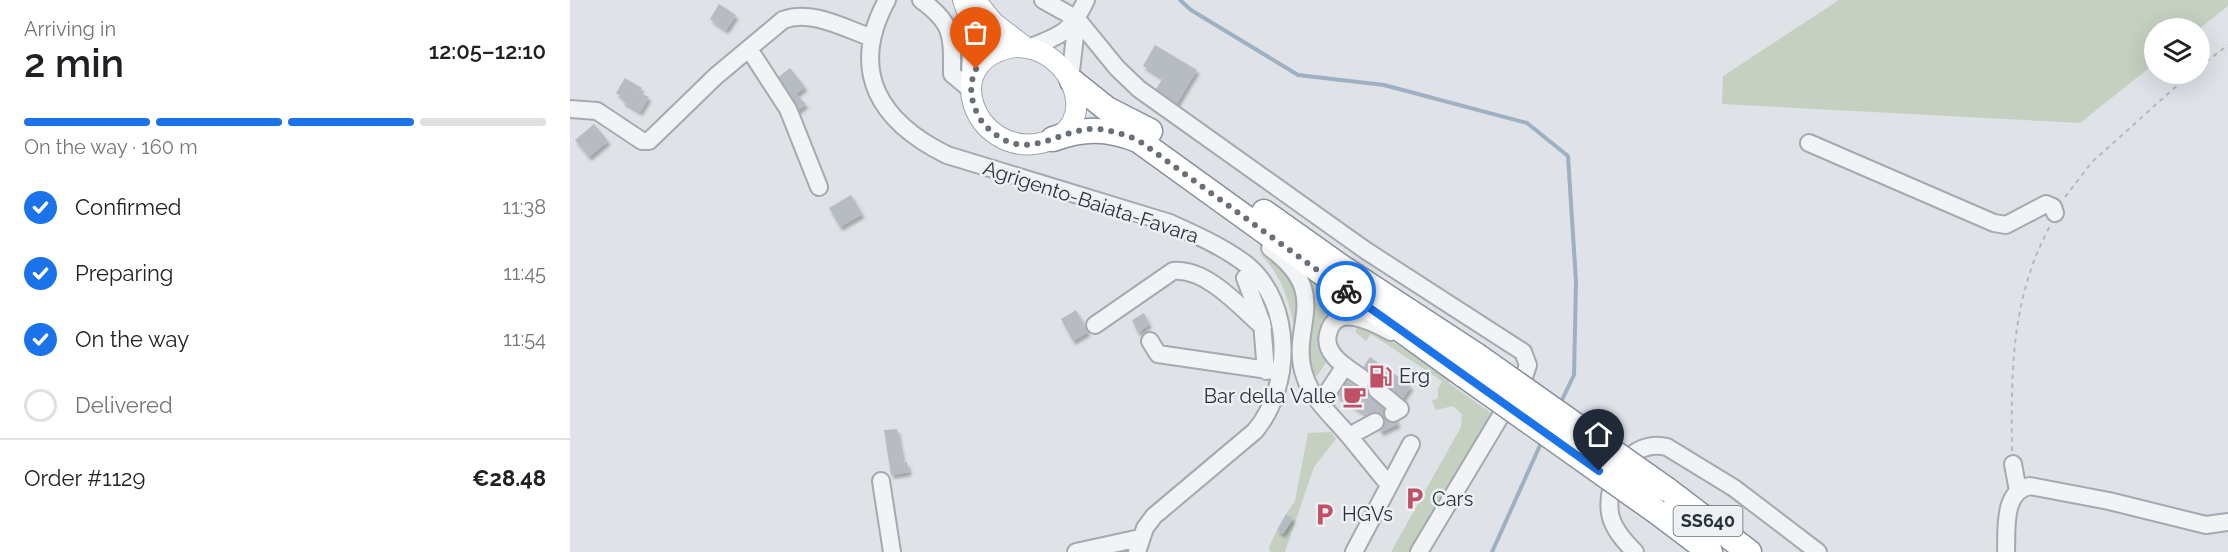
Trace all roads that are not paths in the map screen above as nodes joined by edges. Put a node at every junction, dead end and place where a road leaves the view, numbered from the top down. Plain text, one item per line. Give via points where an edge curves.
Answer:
1 (886, 0) edge
2 (921, 0) edge
3 (963, 0) edge
4 (975, 0) edge
5 (1043, 0) edge
6 (1086, 0) edge
7 (1077, 19) junction
8 (870, 37) junction
9 (1028, 47) junction
10 (749, 49) junction
11 (1071, 80) junction
12 (971, 85) junction
13 (570, 109) edge
14 (1053, 140) junction
15 (1138, 140) junction
16 (1809, 143) dead end
17 (819, 187) dead end
18 (2055, 213) road end
19 (1252, 270) junction
20 (1095, 325) dead end
21 (1263, 327) junction
22 (1150, 341) dead end
23 (1345, 366) junction
24 (1470, 366) junction
25 (1274, 371) junction
26 (1363, 379) dead end
27 (1377, 390) dead end
28 (1321, 402) junction
29 (1393, 413) dead end
30 (1375, 422) dead end
31 (1348, 436) junction
32 (1411, 444) dead end
33 (2013, 464) road end
34 (880, 481) dead end
35 (1389, 485) junction
36 (2018, 491) junction
37 (2228, 522) edge
38 (1135, 548) edge
39 (892, 552) edge
40 (1076, 552) edge
41 (1354, 552) edge
42 (1419, 552) edge
43 (1635, 552) edge
44 (1710, 552) edge
45 (1749, 552) edge
46 (1818, 552) edge
47 (2006, 552) edge

1 - 8 street, Agrigento-Baiata-Favara
2 - 12 street via 949,27 952,74 957,81
3 - 12 main road via 974,30
4 - 9 main road via 994,23
5 - 7 street
6 - 7 street
7 - 9 street via 1056,38
7 - 11 street
7 - 42 street via 1139,89 1365,250 1523,352 1528,365 1524,377
8 - 10 street via 796,15 783,20
8 - 19 street, Agrigento-Baiata-Favara via 871,71 885,107 924,144 947,155 1170,224 1203,238
9 - 11 main road via 1054,58
9 - 12 main road via 990,54 976,69
10 - 13 street via 649,141 642,141 597,111
10 - 17 street via 788,109
11 - 14 main road via 1077,102 1074,115 1068,127
11 - 24 highway, SS640 via 1107,109 1151,132 1340,266
12 - 14 main road via 979,118 1001,138 1024,145
14 - 15 highway, SS640 via 1096,129
15 - 24 highway, SS640
15 - 28 street via 1152,160 1275,251 1294,271 1305,297 1302,365 1309,386
16 - 18 street via 1994,223 2006,225 2046,204
19 - 21 street via 1245,278
19 - 25 street, Agrigento-Baiata-Favara via 1269,294 1279,322 1283,353
20 - 21 street via 1180,270 1204,280
21 - 25 street
22 - 25 street via 1158,354
23 - 24 street via 1330,351 1327,337 1334,321 1352,316
23 - 26 street
23 - 28 street
24 - 44 highway, SS640, bridge
24 - 45 highway, SS640, bridge via 1666,489
25 - 38 street, Agrigento-Baiata-Favara via 1271,405 1260,425 1165,506 1145,528
27 - 29 street via 1398,405 1400,409
28 - 31 street
30 - 31 street
31 - 35 street
32 - 35 street
33 - 36 street
34 - 39 street
35 - 41 street
36 - 37 street via 2038,486 2206,525
36 - 47 street via 2011,501
38 - 40 street
43 - 46 street via 1610,515 1612,490 1632,453 1655,444 1667,447 1734,488

